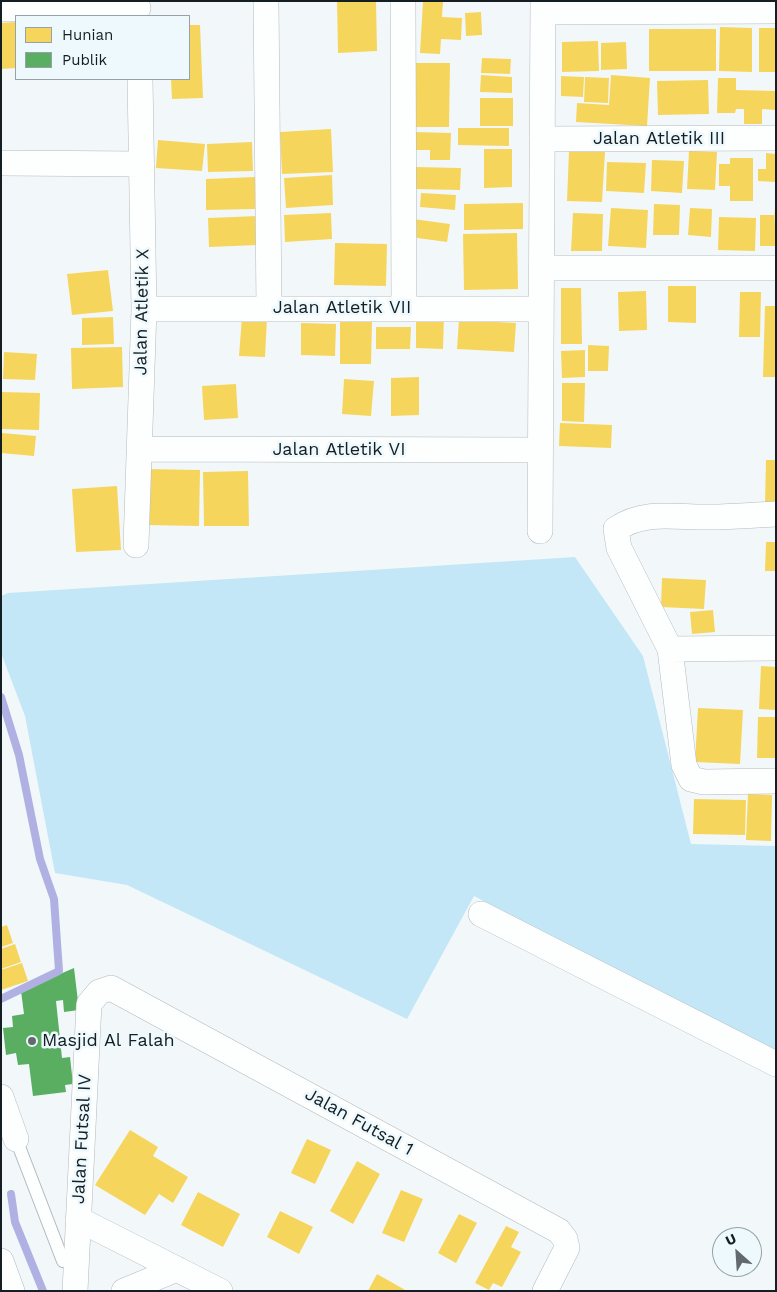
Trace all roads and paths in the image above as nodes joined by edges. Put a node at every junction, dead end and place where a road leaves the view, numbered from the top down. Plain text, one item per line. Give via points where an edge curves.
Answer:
1 (266, 1) edge
2 (403, 1) edge
3 (543, 7) edge
4 (138, 8) edge
5 (1, 9) edge
6 (776, 11) edge
7 (140, 80) edge
8 (776, 138) edge
9 (542, 139) junction
10 (1, 163) edge
11 (142, 164) junction
12 (542, 268) junction
13 (776, 268) edge
14 (144, 308) junction
15 (404, 308) junction
16 (268, 309) junction
17 (540, 309) junction
18 (139, 449) junction
19 (540, 450) junction
20 (776, 514) edge
21 (540, 531) dead end
22 (136, 546) dead end
23 (670, 648) junction
24 (776, 648) edge
25 (776, 781) edge
26 (481, 914) dead end
27 (99, 992) joint
28 (776, 1064) edge
29 (1, 1097) edge
30 (16, 1140) joint
31 (78, 1219) junction
32 (1, 1261) edge
33 (63, 1261) dead end
34 (177, 1269) junction
35 (12, 1291) edge
36 (75, 1291) edge
37 (124, 1291) edge
38 (220, 1291) edge
39 (545, 1291) edge

1 - 16 street
2 - 15 street
3 - 6 street
3 - 9 street
4 - 5 street
7 - 11 street, Jalan Atletik X
8 - 9 street, Jalan Atletik III
9 - 12 street
10 - 11 street
11 - 14 street, Jalan Atletik X
12 - 13 street
12 - 17 street
14 - 16 street, Jalan Atletik VII
14 - 18 street, Jalan Atletik X
15 - 16 street, Jalan Atletik VII
15 - 17 street, Jalan Atletik VII
17 - 19 street
18 - 19 street, Jalan Atletik VI
18 - 22 street, Jalan Atletik X
19 - 21 street
20 - 23 street via 650,516 630,520 616,529 619,548
23 - 24 street
23 - 25 street via 684,765 691,778 704,782
26 - 28 street
27 - 31 street, Jalan Futsal IV via 89,1004
27 - 39 street, Jalan Futsal 1 via 112,988 559,1231 567,1248
29 - 30 street
30 - 33 lane
31 - 34 street
31 - 36 street, Jalan Futsal IV
32 - 35 street
34 - 37 street
34 - 38 street

